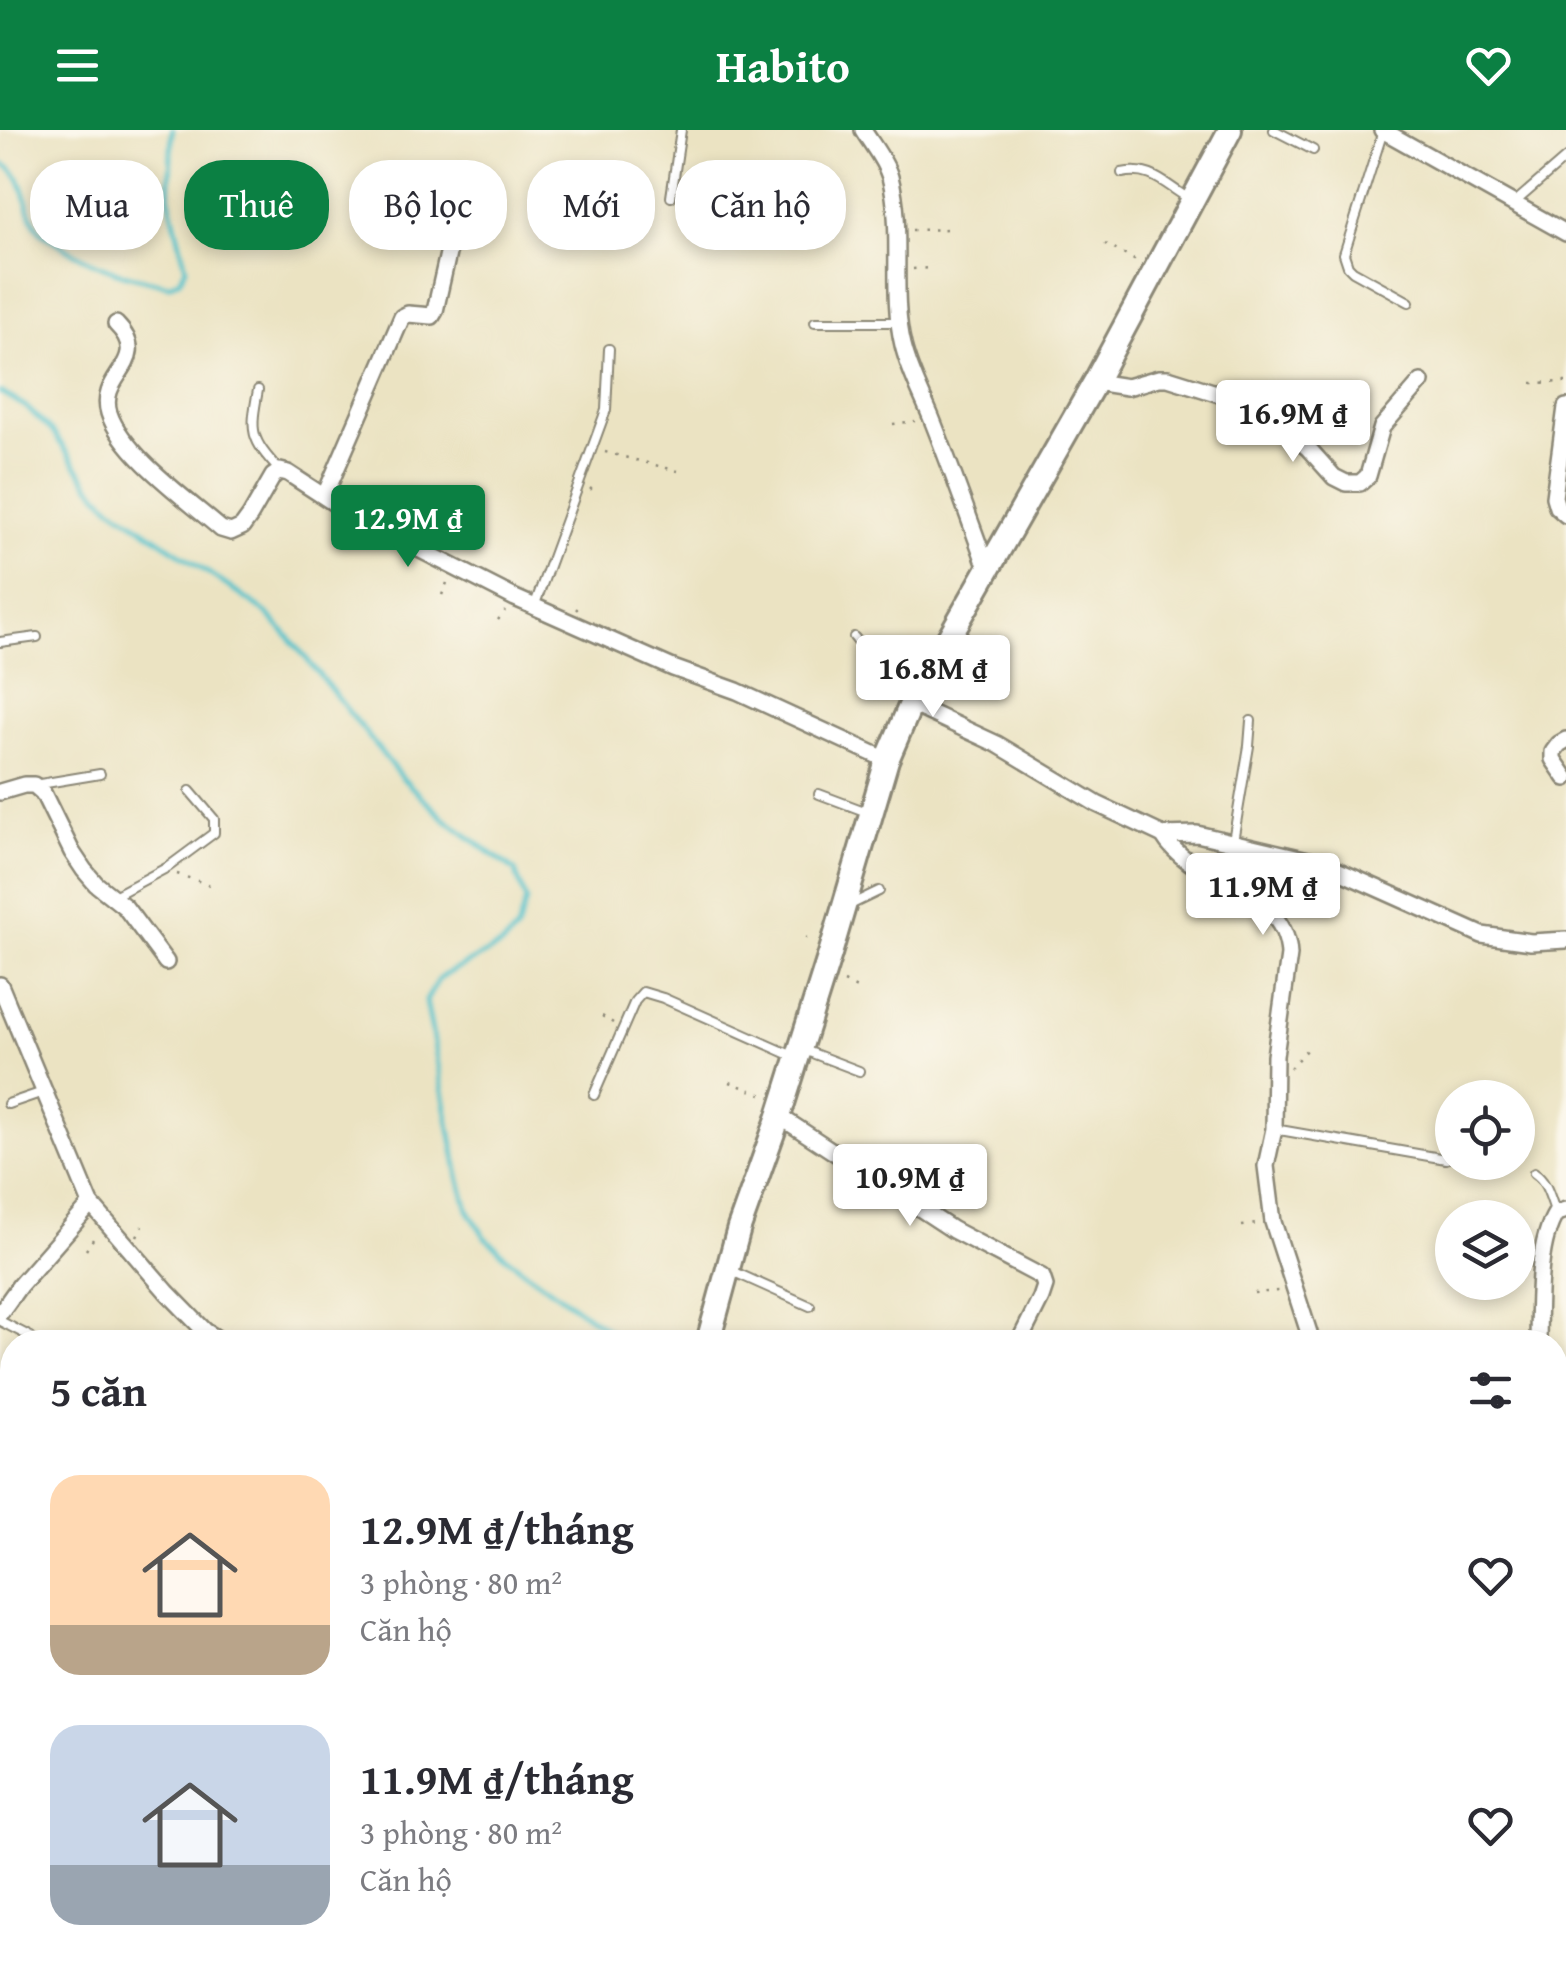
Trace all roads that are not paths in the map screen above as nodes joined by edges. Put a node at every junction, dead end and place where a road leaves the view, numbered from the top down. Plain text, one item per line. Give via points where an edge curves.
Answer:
1 (681, 130) edge
2 (863, 130) edge
3 (1230, 130) edge
4 (1274, 130) edge
5 (1383, 130) edge
6 (1313, 150) dead end
7 (1566, 158) edge
8 (1122, 173) dead end
9 (670, 197) dead end
10 (1192, 200) junction
11 (1513, 204) junction
12 (1566, 233) edge
13 (449, 250) edge
14 (1409, 302) dead end
15 (815, 322) dead end
16 (899, 322) junction
17 (116, 324) dead end
18 (609, 349) dead end
19 (1095, 382) junction
20 (1421, 382) dead end
21 (258, 390) dead end
22 (1566, 408) edge
23 (280, 471) junction
24 (324, 495) junction
25 (1566, 515) edge
26 (988, 568) junction
27 (534, 608) junction
28 (37, 637) dead end
29 (854, 637) dead end
30 (0, 642) edge
31 (914, 697) junction
32 (1251, 721) dead end
33 (1566, 740) edge
34 (888, 760) junction
35 (100, 774) dead end
36 (1566, 778) edge
37 (34, 785) junction
38 (190, 791) dead end
39 (0, 792) edge
40 (819, 794) dead end
41 (872, 814) junction
42 (1163, 835) junction
43 (1233, 841) junction
44 (879, 890) dead end
45 (114, 896) junction
46 (844, 908) junction
47 (1566, 940) edge
48 (166, 962) dead end
49 (0, 985) edge
50 (798, 1053) junction
51 (859, 1071) dead end
52 (43, 1092) junction
53 (594, 1095) dead end
54 (8, 1104) dead end
55 (780, 1109) junction
56 (1274, 1129) junction
57 (1435, 1157) edge
58 (954, 1172) dead end
59 (1535, 1174) edge
60 (91, 1204) junction
61 (1561, 1212) edge
62 (931, 1215) junction
63 (728, 1269) junction
64 (810, 1306) dead end
65 (0, 1313) edge
66 (204, 1330) edge
67 (711, 1330) edge
68 (1025, 1330) edge
69 (1308, 1330) edge
70 (1539, 1330) edge

1 - 9 lane
2 - 16 street via 889,175
3 - 10 street
4 - 6 lane
5 - 11 street
5 - 14 lane via 1344,254 1353,271
7 - 11 lane
8 - 10 lane via 1139,170
10 - 19 street
11 - 12 street
13 - 24 street via 432,316 402,318
15 - 16 lane
16 - 26 street via 907,361
17 - 23 street via 131,350 107,404 114,427 135,454 232,532
18 - 27 lane via 606,410
19 - 20 street via 1127,387 1168,378 1245,402 1346,484 1368,476 1382,427
19 - 26 street
21 - 23 lane via 254,436
22 - 25 street via 1554,497
23 - 24 street
24 - 27 street
26 - 31 street
27 - 34 street
28 - 30 lane
29 - 31 lane
31 - 34 street
31 - 42 street
32 - 43 lane
33 - 36 street via 1553,752
34 - 41 street
35 - 37 lane
37 - 39 street
37 - 45 street via 84,870
38 - 45 lane via 214,819 210,838
40 - 41 lane
41 - 46 street
42 - 43 street
42 - 56 street via 1200,869 1269,910 1284,928 1288,955
43 - 47 street via 1322,863 1482,935
44 - 46 lane
45 - 48 street
46 - 50 street
49 - 52 street
50 - 51 lane
50 - 53 lane via 643,992
50 - 55 street
52 - 54 lane
52 - 60 street
55 - 62 street
55 - 63 street
56 - 57 lane
56 - 69 street via 1267,1185
58 - 62 lane
59 - 61 lane
60 - 65 street
60 - 66 street
61 - 70 street via 1550,1223 1543,1256
62 - 68 street via 1042,1277 1045,1286
63 - 64 lane
63 - 67 street

